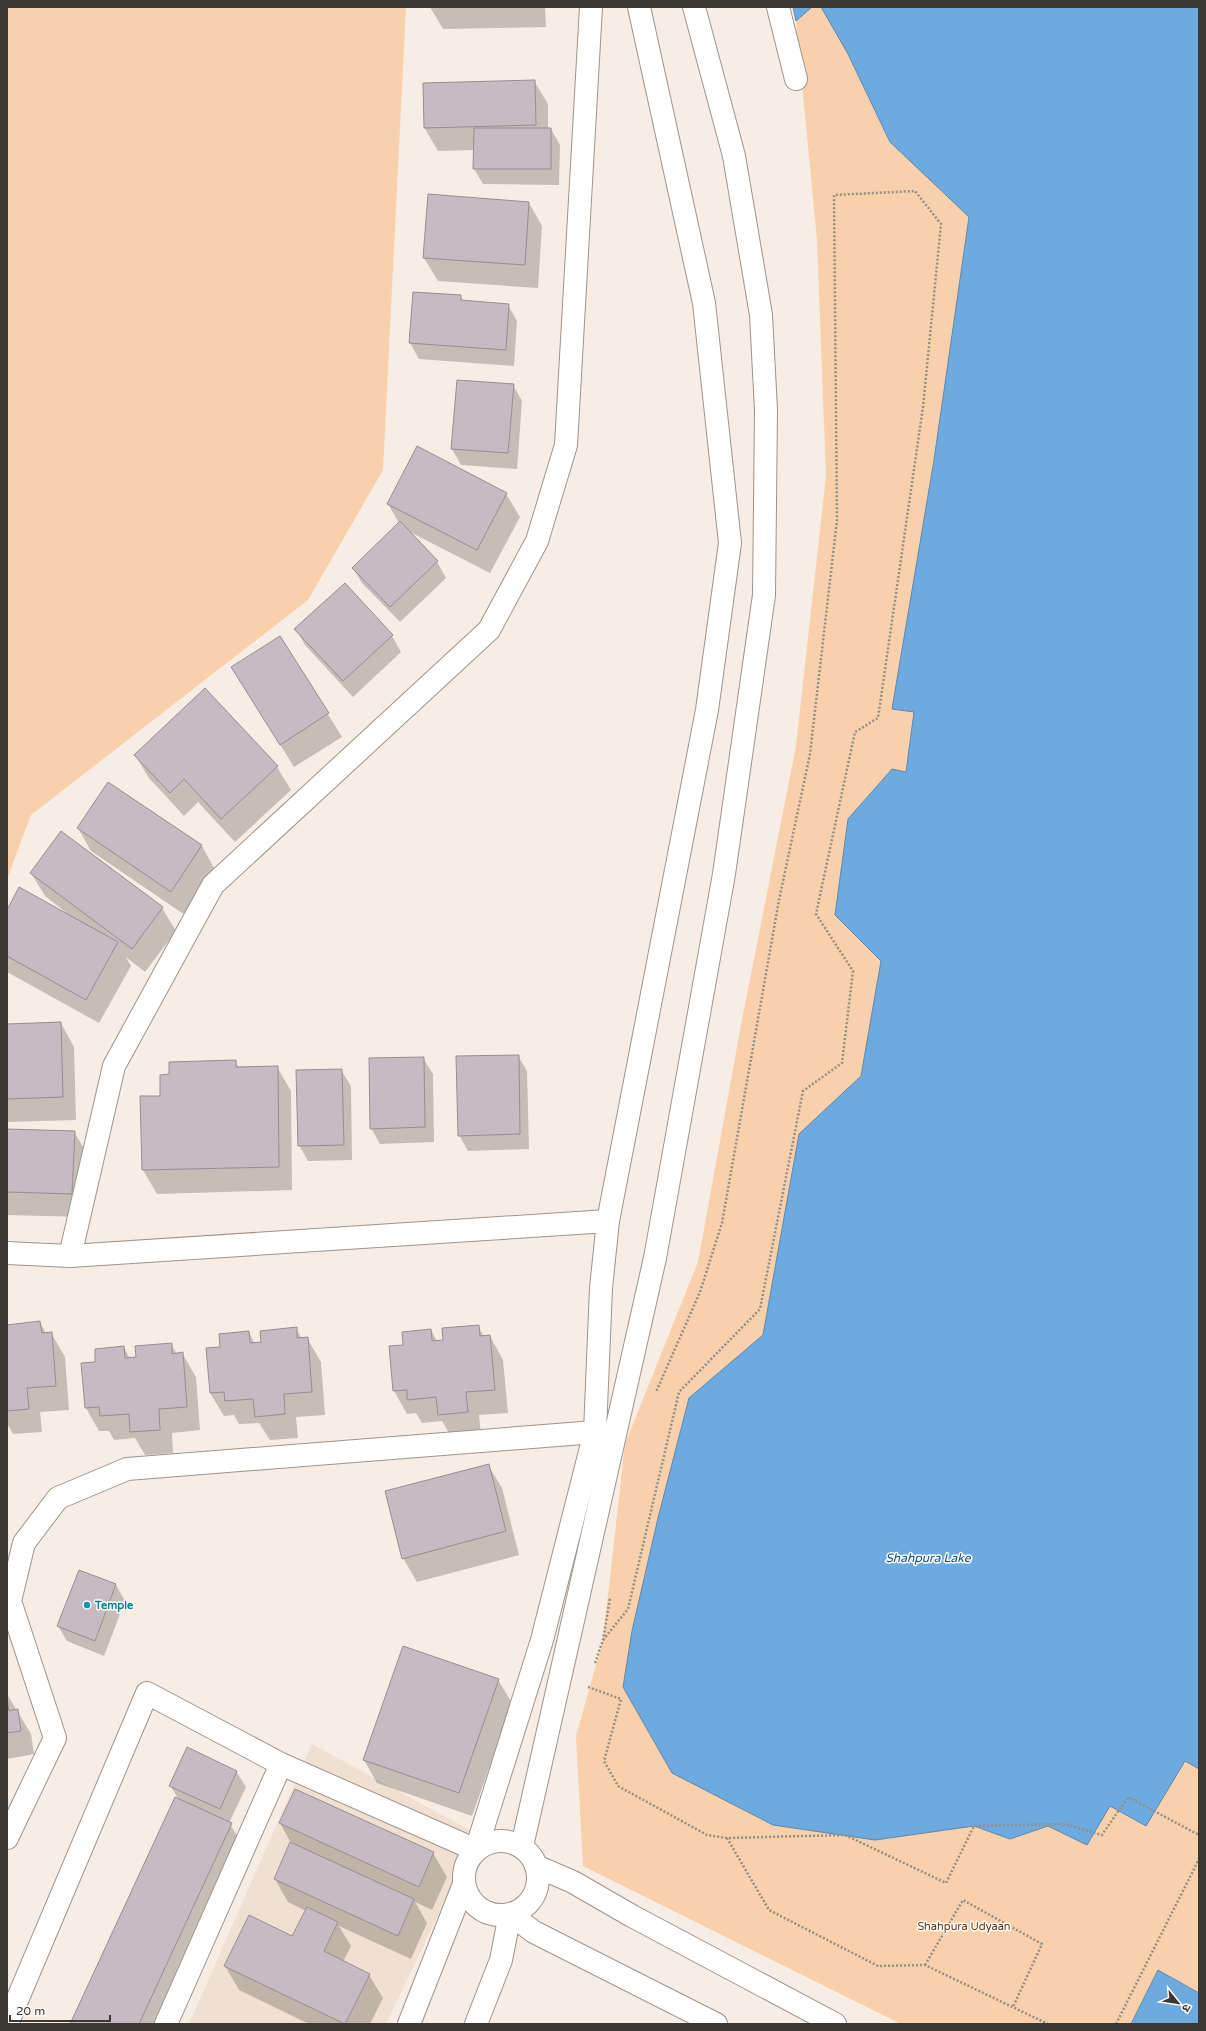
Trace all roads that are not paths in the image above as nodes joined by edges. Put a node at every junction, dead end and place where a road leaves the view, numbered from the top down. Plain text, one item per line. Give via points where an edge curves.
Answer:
1 (591, 7) edge
2 (639, 7) edge
3 (694, 7) edge
4 (778, 7) edge
5 (796, 79) dead end
6 (608, 1221) junction
7 (7, 1253) edge
8 (70, 1256) junction
9 (595, 1432) junction
10 (281, 1764) junction
11 (7, 1838) edge
12 (522, 1846) junction
13 (476, 1850) junction
14 (536, 1866) junction
15 (464, 1884) junction
16 (510, 1914) junction
17 (7, 2024) edge
18 (166, 2024) edge
19 (408, 2024) edge
20 (476, 2024) edge
21 (716, 2024) edge
22 (835, 2024) edge

1 - 8 street via 566,445 537,541 489,630 213,885 114,1066
2 - 6 street via 704,303 730,544 707,710
3 - 12 street via 734,156 761,315 766,410 764,594 724,874 655,1258
4 - 5 street
6 - 8 street
6 - 9 street via 601,1288
7 - 8 street
9 - 11 street via 128,1469 58,1498 24,1543 10,1600 55,1738
9 - 13 street via 542,1640
10 - 13 street
10 - 17 street via 147,1693
10 - 18 street
12 - 13 street via 510,1841 498,1841
12 - 14 street via 531,1855
13 - 15 street via 468,1860
14 - 16 street via 539,1878 536,1890 521,1910
14 - 22 street via 573,1882
15 - 16 street via 468,1896 486,1912
15 - 19 street
16 - 20 street via 501,1960
16 - 21 street via 534,1932

